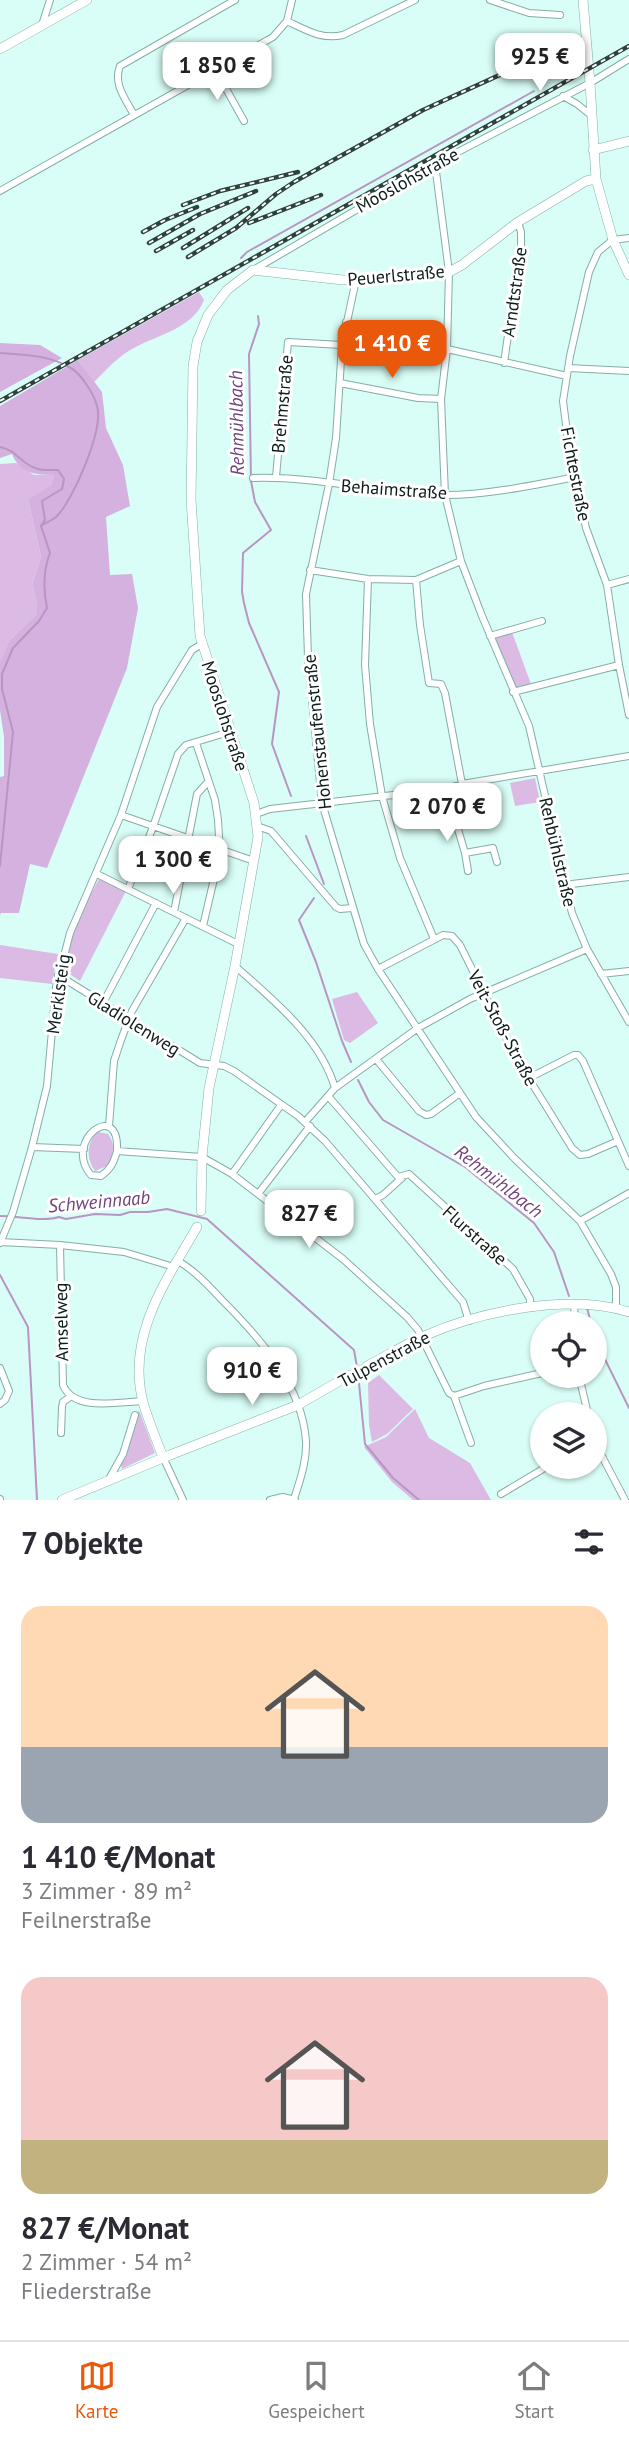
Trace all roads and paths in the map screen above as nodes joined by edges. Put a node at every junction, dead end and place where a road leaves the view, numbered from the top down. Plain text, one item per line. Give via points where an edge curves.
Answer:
1 (50, 0) edge
2 (87, 0) edge
3 (235, 0) edge
4 (292, 0) edge
5 (415, 0) edge
6 (490, 0) edge
7 (583, 0) edge
8 (560, 15) dead end
9 (287, 21) junction
10 (42, 25) junction
11 (0, 49) edge
12 (629, 59) edge
13 (215, 69) junction
14 (590, 83) junction
15 (563, 96) junction
16 (134, 115) junction
17 (592, 116) junction
18 (244, 121) dead end
19 (629, 141) edge
20 (593, 150) junction
21 (435, 163) junction
22 (596, 179) junction
23 (0, 191) edge
24 (518, 222) junction
25 (629, 238) edge
26 (613, 240) junction
27 (253, 270) junction
28 (449, 272) junction
29 (629, 275) edge
30 (356, 280) junction
31 (346, 322) junction
32 (342, 345) junction
33 (446, 349) junction
34 (504, 363) junction
35 (568, 368) junction
36 (629, 371) edge
37 (567, 376) junction
38 (340, 383) junction
39 (442, 399) junction
40 (276, 477) junction
41 (575, 477) junction
42 (253, 478) dead end
43 (329, 484) junction
44 (445, 495) junction
45 (461, 561) junction
46 (310, 570) junction
47 (368, 579) junction
48 (629, 579) edge
49 (416, 580) junction
50 (607, 585) junction
51 (542, 621) dead end
52 (490, 636) junction
53 (202, 644) junction
54 (619, 665) junction
55 (513, 692) junction
56 (629, 715) edge
57 (229, 732) junction
58 (196, 743) junction
59 (629, 756) edge
60 (540, 772) junction
61 (208, 782) junction
62 (462, 784) junction
63 (446, 789) junction
64 (382, 796) junction
65 (322, 803) junction
66 (256, 814) junction
67 (121, 816) junction
68 (257, 826) junction
69 (153, 827) junction
70 (187, 836) junction
71 (491, 838) dead end
72 (219, 848) junction
73 (493, 848) junction
74 (465, 853) junction
75 (254, 860) junction
76 (496, 862) dead end
77 (468, 871) dead end
78 (97, 874) junction
79 (629, 877) edge
80 (564, 885) junction
81 (128, 889) junction
82 (156, 903) junction
83 (352, 908) junction
84 (174, 912) junction
85 (186, 919) junction
86 (203, 926) junction
87 (434, 939) junction
88 (238, 944) junction
89 (587, 949) junction
90 (235, 966) junction
91 (378, 969) junction
92 (629, 971) edge
93 (601, 974) junction
94 (58, 975) junction
95 (484, 995) junction
96 (103, 1003) junction
97 (130, 1021) junction
98 (629, 1022) edge
99 (418, 1028) junction
100 (376, 1059) junction
101 (213, 1065) junction
102 (529, 1078) junction
103 (335, 1088) junction
104 (460, 1093) junction
105 (328, 1096) junction
106 (281, 1105) junction
107 (307, 1124) junction
108 (109, 1126) junction
109 (618, 1141) junction
110 (32, 1147) junction
111 (84, 1149) junction
112 (117, 1151) junction
113 (202, 1157) junction
114 (629, 1166) edge
115 (232, 1174) junction
116 (405, 1175) junction
117 (629, 1193) edge
118 (258, 1194) junction
119 (375, 1199) junction
120 (201, 1211) joint
121 (579, 1221) junction
122 (197, 1227) joint
123 (0, 1242) edge
124 (60, 1245) junction
125 (176, 1264) junction
126 (574, 1303) junction
127 (530, 1308) junction
128 (616, 1308) junction
129 (574, 1311) edge
130 (629, 1312) edge
131 (469, 1321) junction
132 (422, 1337) junction
133 (366, 1366) joint
134 (0, 1368) edge
135 (350, 1375) joint
136 (530, 1376) edge
137 (454, 1396) junction
138 (70, 1397) junction
139 (143, 1401) junction
140 (0, 1404) edge
141 (298, 1405) junction
142 (135, 1415) dead end
143 (61, 1433) dead end
144 (471, 1443) dead end
145 (163, 1457) junction
146 (607, 1466) edge
147 (530, 1477) edge
148 (108, 1480) junction
149 (501, 1494) dead end
150 (295, 1499) edge
151 (62, 1500) edge
152 (183, 1500) edge
153 (270, 1500) edge
154 (625, 1500) edge

1 - 10 street
2 - 10 street
3 - 16 street via 120,66 117,83
4 - 9 street
5 - 9 street via 333,38
6 - 8 street via 529,13
7 - 14 street
9 - 13 street via 274,37
10 - 11 street
12 - 14 street, Mooslohstraße
13 - 16 street
13 - 18 street
14 - 15 street, Mooslohstraße
14 - 17 street
15 - 17 street
15 - 21 street, Mooslohstraße
16 - 23 street
17 - 20 street
19 - 20 street
20 - 22 street
21 - 27 street, Mooslohstraße
21 - 28 street, Rehbühlstraße
22 - 24 street, Peuerlstraße
22 - 26 street
24 - 28 street, Peuerlstraße
24 - 34 street, Arndtstraße via 521,245
25 - 26 street
26 - 29 street
26 - 35 street, Fichtestraße via 598,252 589,272
27 - 30 street, Peuerlstraße
27 - 53 street, Mooslohstraße via 227,290 208,315 193,366 191,500
28 - 30 street, Peuerlstraße
28 - 33 street, Rehbühlstraße
30 - 31 street, Hohenstaufenstraße
31 - 32 street, Hohenstaufenstraße
31 - 33 street
32 - 38 street, Hohenstaufenstraße
32 - 40 street, Brehmstraße via 288,342
33 - 34 street
33 - 39 street, Rehbühlstraße
34 - 37 street
35 - 36 street
35 - 37 street, Fichtestraße
37 - 41 street, Fichtestraße via 563,401
38 - 39 street
38 - 43 street, Hohenstaufenstraße
39 - 44 street, Rehbühlstraße
40 - 42 street, Behaimstraße
40 - 43 street, Behaimstraße
41 - 44 street, Behaimstraße
41 - 50 street, Fichtestraße via 586,528
43 - 44 street, Behaimstraße
43 - 46 street, Hohenstaufenstraße
44 - 45 street, Rehbühlstraße
45 - 49 street
45 - 52 street, Rehbühlstraße
46 - 47 street
46 - 65 street, Hohenstaufenstraße via 308,658
47 - 49 street
47 - 64 street via 365,665
48 - 50 street
49 - 62 street via 429,683 441,684 445,693
50 - 54 street, Fichtestraße
51 - 52 street
52 - 55 street, Rehbühlstraße
53 - 57 street, Mooslohstraße
53 - 67 street, Merklsteig via 192,650 157,707
54 - 55 street
54 - 56 street, Fichtestraße
55 - 60 street, Rehbühlstraße via 529,726
57 - 58 street
57 - 66 street, Mooslohstraße
58 - 61 street
58 - 69 street via 186,745 178,754
59 - 60 street
60 - 62 street
60 - 80 street, Rehbühlstraße
61 - 70 street via 197,794
61 - 72 street via 215,800
62 - 63 street
63 - 64 street
63 - 74 street
64 - 65 street
64 - 87 street via 400,858
65 - 66 street
65 - 83 street, Hohenstaufenstraße
66 - 68 street, Mooslohstraße
67 - 69 street
67 - 78 street, Merklsteig
68 - 75 street, Mooslohstraße
68 - 83 street via 271,831 336,908
69 - 70 street
69 - 81 street
70 - 72 street
70 - 84 street
71 - 73 street
72 - 75 street
72 - 86 street
73 - 74 street
73 - 76 street
74 - 77 street
75 - 88 street, Mooslohstraße
78 - 81 street
78 - 94 street, Merklsteig via 69,933
79 - 80 street
80 - 89 street, Rehbühlstraße
81 - 82 street
82 - 84 street
82 - 96 street
83 - 91 street, Hohenstaufenstraße
84 - 85 street
85 - 86 street
85 - 97 street
86 - 88 street
87 - 91 street
87 - 95 street, Veit-Stoß-Straße via 447,934 456,939
88 - 90 street, Mooslohstraße
89 - 93 street, Rehbühlstraße
89 - 95 street
90 - 101 street, Mooslohstraße
90 - 103 street via 315,1048
91 - 99 street, Hohenstaufenstraße
92 - 93 street
93 - 98 street, Rehbühlstraße
94 - 96 street, Gladiolenweg
94 - 110 street, Merklsteig via 49,1072
95 - 99 street
95 - 102 street, Veit-Stoß-Straße
96 - 97 street, Gladiolenweg
97 - 101 street, Gladiolenweg via 200,1063
97 - 108 street via 114,1061
99 - 100 street
99 - 104 street, Hohenstaufenstraße
100 - 103 street
100 - 104 street via 426,1115
101 - 106 street, Gladiolenweg via 234,1071
101 - 113 street, Mooslohstraße
102 - 109 street, Veit-Stoß-Straße via 580,1154
102 - 109 street via 578,1055
103 - 105 street
104 - 121 street, Hohenstaufenstraße via 514,1158
105 - 107 street
105 - 116 street, Flurstraße via 398,1177
106 - 107 street, Gladiolenweg
106 - 115 street
107 - 118 street
107 - 119 street, Gladiolenweg
108 - 111 street via 91,1131
108 - 112 street via 117,1138
109 - 114 street
110 - 111 street
110 - 123 street, Merklsteig
111 - 112 street via 86,1169 95,1177 108,1171
112 - 113 street
113 - 115 street
113 - 120 street, Mooslohstraße
115 - 118 street
116 - 119 street
116 - 127 street, Flurstraße via 414,1178 513,1269 530,1299
117 - 121 street
118 - 132 street via 343,1259 407,1317
119 - 131 street, Gladiolenweg via 463,1302
120 - 122 street, Mooslohstraße
121 - 128 street, Hohenstaufenstraße via 611,1274
122 - 125 street, Mooslohstraße
123 - 124 street
124 - 125 street
124 - 138 street, Amselweg via 62,1385
125 - 139 street, Mooslohstraße via 143,1333 139,1362
125 - 141 street via 206,1284 250,1328 279,1367
126 - 127 street, Tulpenstraße
126 - 128 street, Tulpenstraße
126 - 129 street
127 - 131 street, Tulpenstraße
128 - 130 street, Tulpenstraße
131 - 132 street, Tulpenstraße
132 - 133 street, Tulpenstraße
132 - 137 street
133 - 135 street, Tulpenstraße
134 - 140 street via 9,1391
135 - 141 street, Tulpenstraße
136 - 137 street
137 - 144 street
138 - 139 street via 78,1402
138 - 143 street via 63,1402
139 - 145 street, Mooslohstraße
141 - 145 street, Tulpenstraße
141 - 150 street via 306,1444
142 - 148 street via 123,1454
145 - 148 street
145 - 152 street
146 - 154 street
147 - 149 street
148 - 151 street
150 - 153 street

